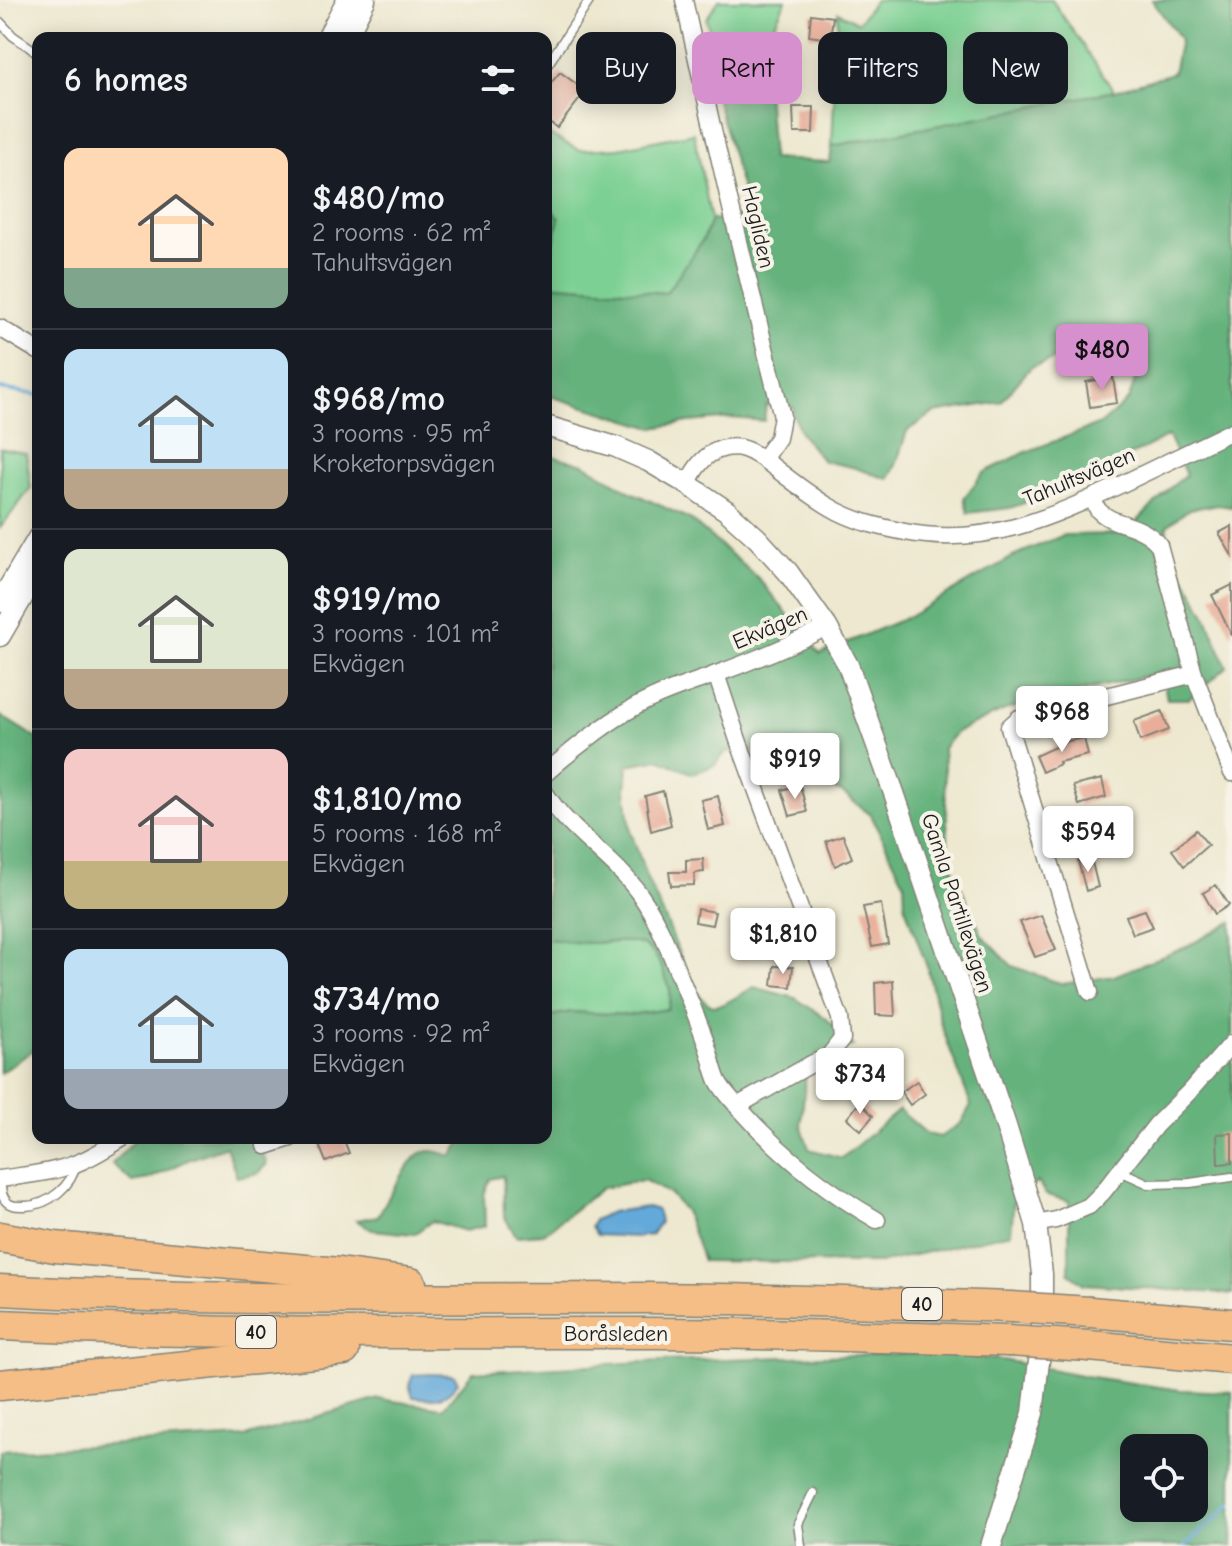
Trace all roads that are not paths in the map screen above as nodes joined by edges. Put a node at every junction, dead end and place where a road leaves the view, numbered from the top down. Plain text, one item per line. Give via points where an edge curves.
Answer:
1 (347, 0) edge
2 (365, 0) edge
3 (590, 0) edge
4 (684, 0) edge
5 (0, 22) edge
6 (330, 32) edge
7 (349, 32) edge
8 (32, 49) edge
9 (552, 58) edge
10 (0, 328) edge
11 (20, 339) junction
12 (32, 343) edge
13 (32, 347) edge
14 (552, 428) edge
15 (1232, 431) edge
16 (763, 459) junction
17 (687, 484) junction
18 (1093, 499) junction
19 (32, 548) edge
20 (32, 581) edge
21 (0, 602) edge
22 (827, 627) junction
23 (0, 636) edge
24 (716, 674) junction
25 (1194, 674) junction
26 (552, 768) edge
27 (1232, 773) edge
28 (552, 804) edge
29 (1090, 992) dead end
30 (1232, 1043) edge
31 (737, 1106) junction
32 (114, 1144) edge
33 (272, 1144) edge
34 (266, 1146) dead end
35 (76, 1164) junction
36 (1119, 1170) junction
37 (1232, 1177) edge
38 (0, 1179) edge
39 (877, 1220) dead end
40 (1036, 1224) junction
41 (0, 1237) edge
42 (0, 1290) edge
43 (516, 1299) junction
44 (1232, 1324) edge
45 (0, 1325) edge
46 (513, 1334) junction
47 (1232, 1359) edge
48 (0, 1385) edge
49 (813, 1493) dead end
50 (801, 1546) edge
51 (991, 1546) edge

1 - 6 street
2 - 7 street
3 - 9 lane
4 - 16 street, Hagliden via 782,416 778,438
5 - 8 lane
10 - 11 street
11 - 12 street
11 - 13 street
14 - 17 street, Gamla Partillevägen via 616,447
15 - 18 street, Tahultsvägen
16 - 17 street, Tahultsvägen via 741,448 720,449 702,461
16 - 18 street, Tahultsvägen via 832,509 917,535 994,532
17 - 22 street, Gamla Partillevägen via 773,554
18 - 25 street via 1098,510 1140,529 1159,545
19 - 21 street
20 - 23 street
22 - 24 street, Ekvägen
22 - 40 street, Gamla Partillevägen via 848,665 879,747
24 - 26 street via 624,714
24 - 31 street, Ekvägen via 840,1018 842,1039 828,1057
25 - 27 street
25 - 29 street via 1019,718 1009,727
28 - 31 street via 641,896 665,941 719,1082
30 - 36 street
31 - 39 street via 780,1150
32 - 35 street
33 - 34 street
35 - 38 street
35 - 38 lane via 74,1175 57,1194 36,1205 8,1204
36 - 37 lane via 1149,1184
36 - 40 street via 1089,1206
40 - 51 street, Gamla Partillevägen via 1042,1335 1033,1413
41 - 43 highway via 55,1247 339,1273
42 - 43 highway, Boråsleden / 40
43 - 44 highway, Boråsleden / 40, bridge via 1011,1307
45 - 46 highway, Boråsleden / 40
46 - 47 highway, Boråsleden / 40, bridge via 837,1335 1008,1341
46 - 48 highway
49 - 50 lane via 798,1524

